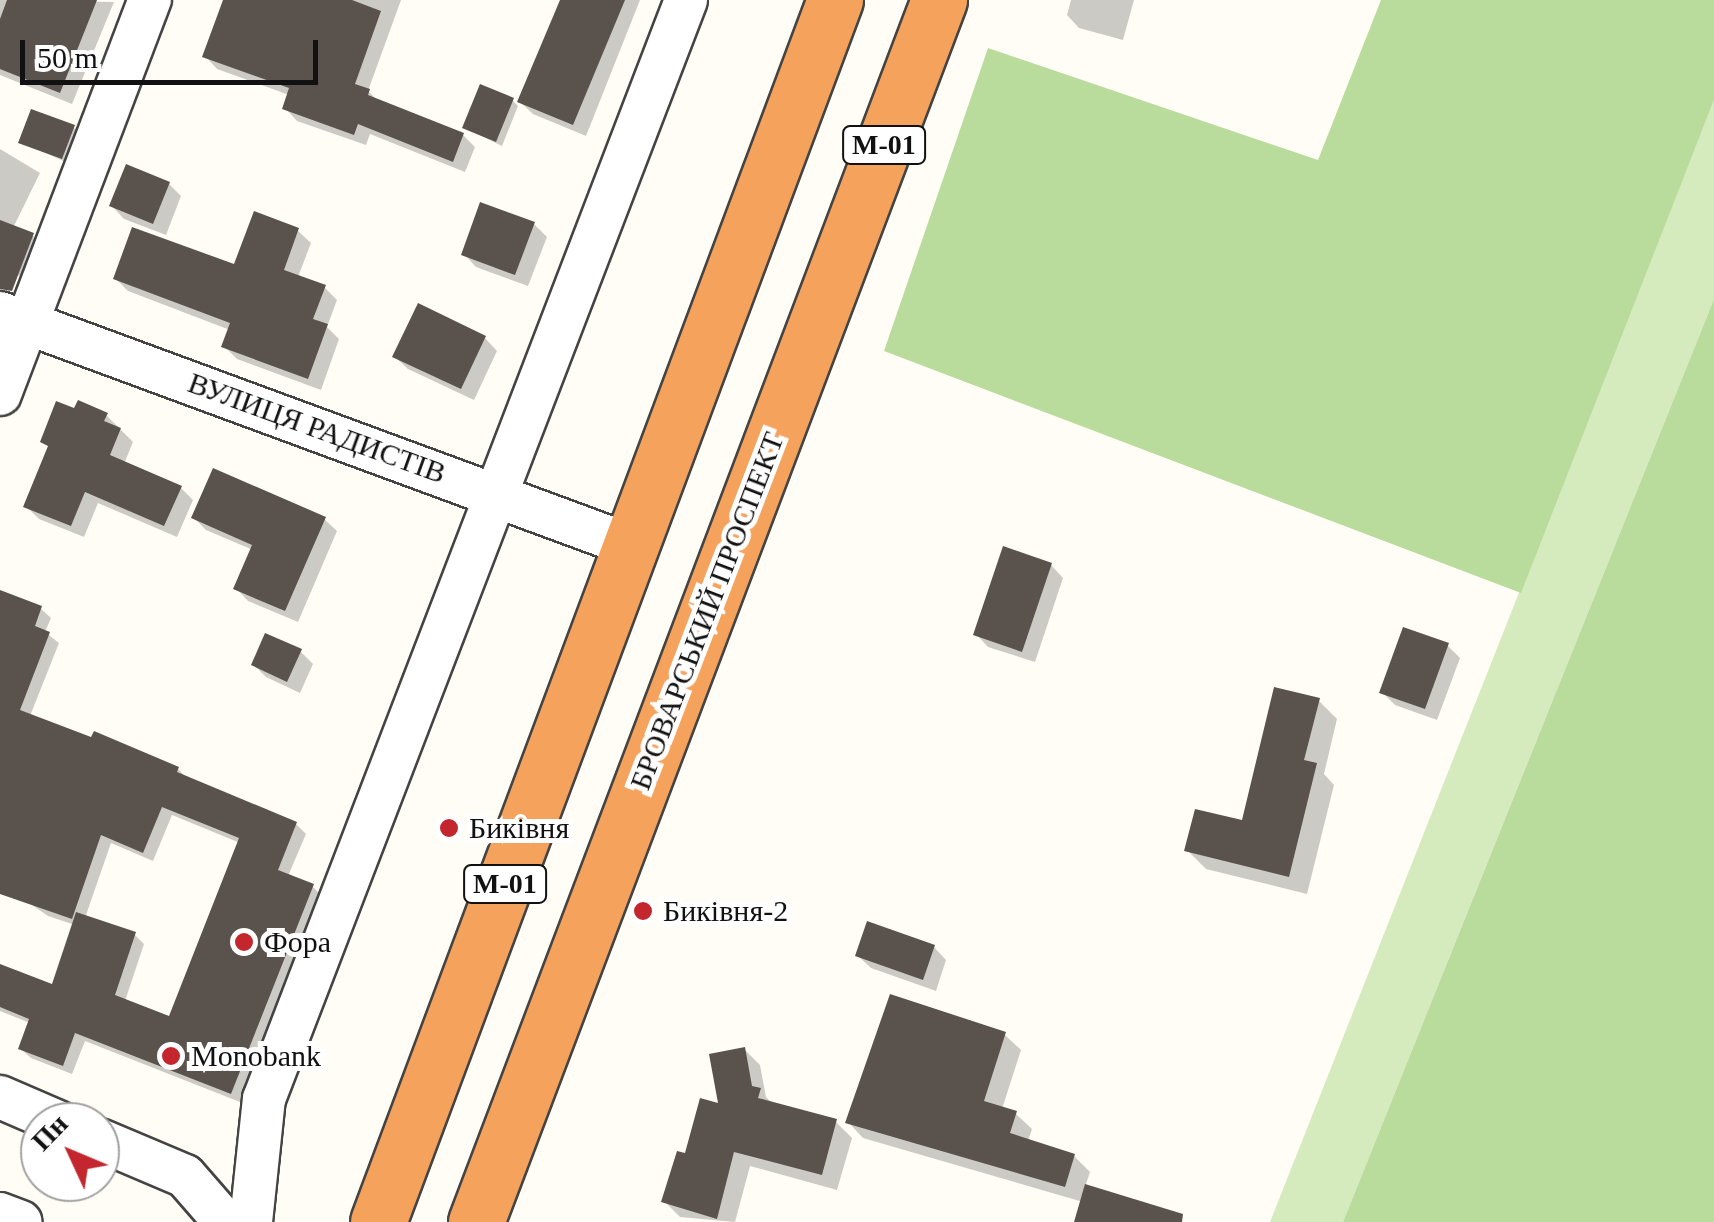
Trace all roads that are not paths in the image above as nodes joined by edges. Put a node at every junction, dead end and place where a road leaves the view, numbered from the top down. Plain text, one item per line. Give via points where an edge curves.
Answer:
1 (150, 0) edge
2 (686, 0) edge
3 (835, 0) edge
4 (939, 0) edge
5 (13, 318) edge
6 (0, 394) edge
7 (496, 493) junction
8 (632, 546) junction
9 (120, 1149) edge
10 (0, 1214) edge
11 (21, 1222) edge
12 (225, 1222) edge
13 (252, 1222) edge
14 (378, 1222) edge
15 (476, 1222) edge

1 - 5 street
2 - 7 street
3 - 8 highway, М-01
4 - 15 highway, БРОВАРСЬКИЙ ПРОСПЕКТ / М-01
5 - 6 street
5 - 7 street, ВУЛИЦЯ РАДИСТІВ
7 - 8 street, ВУЛИЦЯ РАДИСТІВ
7 - 13 street via 264,1099
8 - 14 highway, М-01
9 - 12 street via 184,1176
10 - 11 street

